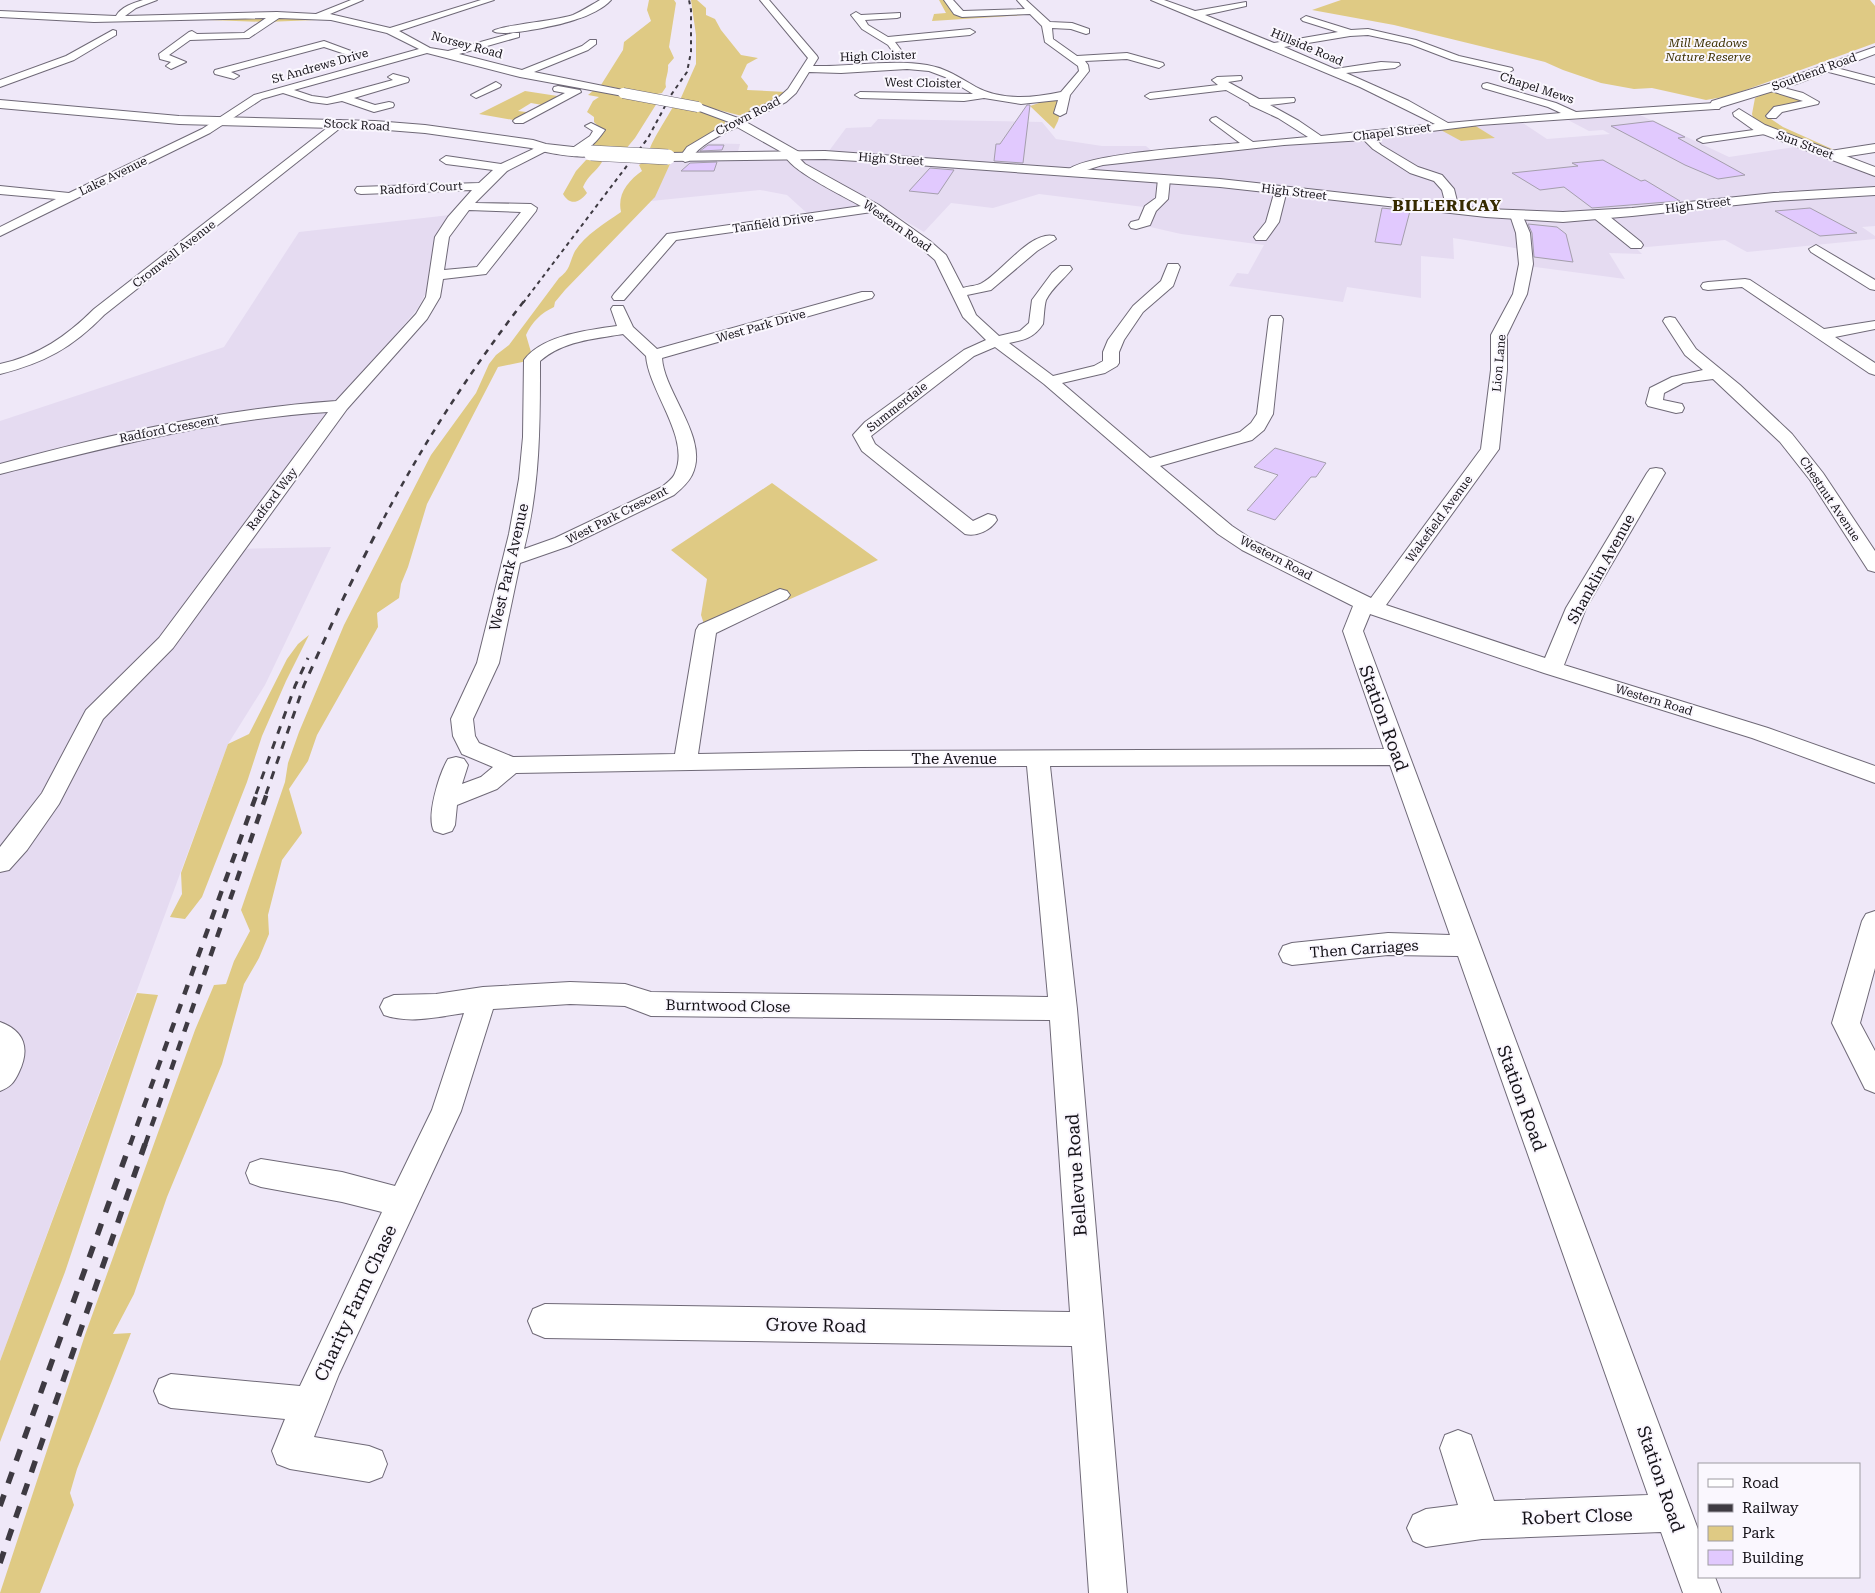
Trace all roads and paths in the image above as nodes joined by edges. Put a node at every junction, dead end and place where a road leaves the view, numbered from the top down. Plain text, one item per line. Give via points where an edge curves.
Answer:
1 (153, 0) edge
2 (359, 0) edge
3 (490, 0) edge
4 (607, 0) edge
5 (764, 0) edge
6 (948, 0) edge
7 (1021, 0) edge
8 (1154, 0) edge
9 (1243, 4) dead end
10 (230, 5) dead end
11 (1031, 11) junction
12 (0, 14) edge
13 (1195, 14) junction
14 (277, 15) junction
15 (897, 15) dead end
16 (212, 16) junction
17 (319, 16) junction
18 (118, 18) junction
19 (1306, 19) dead end
20 (1048, 25) junction
21 (390, 31) junction
22 (498, 31) dead end
23 (1086, 31) dead end
24 (970, 32) dead end
25 (1350, 32) junction
26 (522, 33) dead end
27 (113, 34) dead end
28 (332, 34) dead end
29 (246, 36) junction
30 (262, 36) dead end
31 (886, 40) junction
32 (593, 42) dead end
33 (324, 44) junction
34 (1274, 46) junction
35 (450, 49) junction
36 (427, 50) junction
37 (1453, 50) dead end
38 (1875, 50) edge
39 (1442, 52) junction
40 (354, 54) dead end
41 (1431, 55) dead end
42 (265, 59) joint
43 (1075, 59) junction
44 (251, 63) joint
45 (180, 64) dead end
46 (1159, 65) dead end
47 (1395, 65) dead end
48 (906, 66) junction
49 (1824, 68) junction
50 (806, 69) junction
51 (1508, 70) dead end
52 (1334, 72) junction
53 (306, 73) dead end
54 (522, 73) junction
55 (234, 76) dead end
56 (323, 78) junction
57 (403, 78) dead end
58 (1237, 78) dead end
59 (1875, 81) edge
60 (513, 82) dead end
61 (0, 84) edge
62 (1487, 86) dead end
63 (1228, 87) junction
64 (1772, 88) junction
65 (283, 90) junction
66 (476, 91) dead end
67 (623, 93) joint
68 (1754, 94) junction
69 (860, 95) dead end
70 (984, 95) junction
71 (1065, 95) junction
72 (1150, 96) dead end
73 (343, 98) junction
74 (1290, 100) dead end
75 (1033, 101) junction
76 (1254, 103) junction
77 (0, 104) edge
78 (389, 105) dead end
79 (1719, 105) junction
80 (527, 107) dead end
81 (698, 107) joint
82 (1740, 109) junction
83 (541, 110) junction
84 (1772, 116) dead end
85 (1578, 117) junction
86 (225, 120) junction
87 (519, 120) dead end
88 (1216, 120) dead end
89 (738, 122) junction
90 (340, 123) junction
91 (591, 126) dead end
92 (1446, 126) junction
93 (1768, 131) junction
94 (1367, 136) junction
95 (1319, 140) junction
96 (1703, 140) dead end
97 (1251, 146) junction
98 (544, 148) junction
99 (1875, 148) edge
100 (575, 151) junction
101 (1830, 155) junction
102 (794, 156) junction
103 (685, 158) junction
104 (713, 158) joint
105 (446, 160) dead end
106 (503, 168) junction
107 (1073, 172) junction
108 (1875, 172) edge
109 (1164, 179) junction
110 (482, 187) junction
111 (0, 190) edge
112 (361, 190) dead end
113 (1281, 190) junction
114 (1875, 191) edge
115 (70, 197) junction
116 (464, 206) junction
117 (874, 208) junction
118 (1453, 209) junction
119 (1516, 215) junction
120 (1599, 215) junction
121 (1136, 225) dead end
122 (0, 232) edge
123 (1261, 237) dead end
124 (1050, 239) dead end
125 (1636, 245) dead end
126 (1017, 246) dead end
127 (1032, 248) junction
128 (1816, 249) dead end
129 (1173, 267) dead end
130 (1063, 274) dead end
131 (436, 275) junction
132 (1767, 282) dead end
133 (1745, 283) junction
134 (1708, 286) dead end
135 (1875, 286) edge
136 (957, 293) junction
137 (867, 295) dead end
138 (1276, 318) dead end
139 (1670, 321) dead end
140 (1875, 325) edge
141 (626, 329) junction
142 (1824, 334) junction
143 (996, 341) junction
144 (654, 354) junction
145 (0, 369) edge
146 (1875, 370) edge
147 (1716, 374) junction
148 (1050, 381) junction
149 (341, 406) junction
150 (1676, 408) dead end
151 (1492, 427) joint
152 (1147, 464) junction
153 (0, 469) edge
154 (1656, 473) dead end
155 (988, 520) dead end
156 (512, 559) junction
157 (1875, 566) edge
158 (780, 595) dead end
159 (1369, 606) junction
160 (1552, 668) junction
161 (1397, 757) junction
162 (1038, 758) junction
163 (685, 763) junction
164 (456, 765) dead end
165 (511, 765) junction
166 (1875, 775) edge
167 (446, 800) junction
168 (442, 825) dead end
169 (0, 863) edge
170 (1875, 921) edge
171 (1467, 946) junction
172 (1292, 954) dead end
173 (483, 998) junction
174 (394, 1007) dead end
175 (1063, 1009) junction
176 (0, 1034) edge
177 (0, 1078) edge
178 (1875, 1080) edge
179 (261, 1173) dead end
180 (402, 1203) junction
181 (545, 1321) dead end
182 (1087, 1329) junction
183 (171, 1391) dead end
184 (308, 1404) junction
185 (1458, 1448) dead end
186 (368, 1464) dead end
187 (1672, 1513) junction
188 (1482, 1520) junction
189 (1426, 1528) dead end
190 (1108, 1593) edge
191 (1702, 1593) edge

1 - 18 street via 127,8
2 - 17 street
3 - 21 street
4 - 22 street via 575,17
5 - 50 street via 812,56
6 - 11 street via 962,14
7 - 11 street
8 - 13 street, Hillside Road
9 - 13 street
10 - 16 street
11 - 20 street
12 - 18 street, Norsey Road
13 - 34 street, Hillside Road
14 - 16 street, Norsey Road
14 - 17 street, Norsey Road
14 - 29 street
15 - 31 street via 858,16 865,27
16 - 18 street, Norsey Road
17 - 21 street, Norsey Road
19 - 25 street
20 - 23 street via 1072,26
20 - 43 street via 1048,40
21 - 36 street, Norsey Road
24 - 31 street
25 - 34 street
25 - 39 street via 1389,36
26 - 35 street via 465,49
27 - 61 street via 70,58
28 - 33 street via 317,38 328,43
29 - 30 street
29 - 45 street via 190,35 164,54 164,57
31 - 48 street via 894,46
32 - 54 street
33 - 40 street
33 - 42 street via 280,60
34 - 52 street, Hillside Road
35 - 36 street, Norsey Road
35 - 54 street, Norsey Road
36 - 56 street, St Andrews Drive
37 - 39 street
38 - 49 main road, Southend Road
39 - 41 street
39 - 51 street
42 - 44 street
43 - 46 street via 1127,56
43 - 71 street via 1083,65 1084,71
44 - 55 street via 214,70
47 - 52 street via 1381,64
48 - 50 street, High Cloister
48 - 70 street, High Cloister via 938,70
49 - 59 street
49 - 64 main road, Southend Road
50 - 89 street, Crown Road via 782,100
52 - 92 street, Hillside Road via 1413,106
53 - 56 street
54 - 66 street
54 - 67 street, Norsey Road
56 - 65 street, St Andrews Drive
57 - 73 street
58 - 63 street via 1217,80
60 - 83 street via 576,92
62 - 85 street, Chapel Mews via 1552,105
63 - 72 street
63 - 76 street
64 - 68 main road, Southend Road
64 - 84 street via 1814,102 1778,109
65 - 73 street via 317,101
65 - 86 street, St Andrews Drive via 253,100
67 - 81 street, Norsey Road, bridge
68 - 79 main road, Southend Road
68 - 82 main road, Southend Road
69 - 70 street, West Cloister via 964,98
70 - 75 street, High Cloister
71 - 75 street
71 - 75 street via 1063,117 1048,106
73 - 78 street via 374,109
74 - 76 street
76 - 95 street via 1298,125
77 - 86 main road, Stock Road via 170,120
79 - 82 main road via 1722,110
79 - 85 street, Chapel Street
80 - 83 street
81 - 89 street, Norsey Road
82 - 93 main road, Sun Street via 1752,123
83 - 87 street
85 - 92 street, Chapel Street
86 - 90 main road, Stock Road
86 - 115 street, Lake Avenue
88 - 97 street
89 - 102 street, Norsey Road
89 - 103 street, Crown Road via 691,149
90 - 98 main road, Stock Road via 425,129
90 - 145 street, Cromwell Avenue via 99,312 65,344 38,358
91 - 100 street via 599,130 594,138
92 - 94 street, Chapel Street
93 - 96 street
93 - 101 main road, Sun Street
94 - 95 street, Chapel Street
94 - 118 street via 1414,170 1438,180 1448,189
95 - 97 street, Chapel Street
97 - 107 street, Chapel Street via 1102,161 1081,166
98 - 100 main road, Stock Road
98 - 106 street, Radford Way
99 - 101 street
100 - 103 main road, Stock Road, bridge
101 - 108 main road, Sun Street
102 - 104 main road, High Street
102 - 107 main road, High Street via 825,155
102 - 117 street, Western Road via 801,167
103 - 104 main road, Stock Road
105 - 106 street
106 - 110 street, Radford Way
107 - 109 main road, High Street
109 - 113 main road, High Street
109 - 121 street via 1162,199 1150,209 1145,222
110 - 112 street, Radford Court via 451,185
110 - 116 street, Radford Way
111 - 115 street
113 - 118 main road, High Street
113 - 123 street via 1272,222
114 - 120 main road, High Street via 1759,198
115 - 122 street, Lake Avenue
116 - 131 street, Radford Way via 442,237
116 - 131 street via 531,208 481,271
117 - 136 street, Western Road via 941,258
117 - 141 street, Tanfield Drive via 672,237 619,303
118 - 119 main road, High Street
119 - 120 main road, High Street
119 - 151 street, Lion Lane via 1523,233 1526,264 1520,294 1499,335 1499,370
120 - 125 street
124 - 127 street
126 - 127 street
127 - 136 street via 986,288
128 - 135 street
129 - 148 street via 1174,284 1138,310 1111,352 1111,363 1099,370
130 - 143 street via 1039,300 1036,324 1032,329 1025,335
131 - 149 street, Radford Way via 433,297 422,316
132 - 133 street
133 - 134 street
133 - 142 street
136 - 143 street, Western Road via 970,317
137 - 144 street, West Park Drive
138 - 152 street via 1265,414 1258,426 1246,436
139 - 147 street, Chestnut Avenue via 1690,352
140 - 142 street
141 - 144 street
141 - 156 street, West Park Avenue via 551,347 532,360 534,400 529,470
142 - 146 street
143 - 148 street, Western Road
143 - 155 street, Summerdale via 969,353 862,435 868,447 967,533
144 - 156 street, West Park Crescent via 656,370 673,406 687,457 680,479 668,491 581,534
147 - 150 street via 1685,376 1656,391 1653,409
147 - 157 street, Chestnut Avenue via 1786,438 1818,477
148 - 152 street, Western Road
149 - 153 street, Radford Crescent via 206,420 102,442
149 - 169 street, Radford Way via 166,644 94,716 51,798
151 - 159 street, Wakefield Avenue via 1490,449
152 - 159 street, Western Road via 1225,530 1249,546
154 - 160 street, Shanklin Avenue via 1576,608
156 - 165 street, West Park Avenue via 488,663 462,719 464,736 470,748
158 - 163 street via 706,630
159 - 160 street, Western Road
159 - 161 street, Station Road via 1353,631
160 - 166 street, Western Road via 1760,733
161 - 162 street, The Avenue
161 - 171 street, Station Road
162 - 163 street, The Avenue
162 - 175 street, Bellevue Road
163 - 165 street, The Avenue
164 - 167 street
165 - 167 street via 489,783
167 - 168 street
170 - 178 street via 1846,1024
171 - 172 street, Then Carriages via 1388,944
171 - 187 street, Station Road
173 - 174 street, Burntwood Close via 436,1006
173 - 175 street, Burntwood Close via 570,993 625,995 652,1004
173 - 180 street, Charity Farm Chase via 446,1111
175 - 182 street, Bellevue Road
176 - 177 street via 12,1047 11,1058
179 - 180 street via 342,1187
180 - 184 street, Charity Farm Chase
181 - 182 street, Grove Road
182 - 190 street, Bellevue Road
183 - 184 street
184 - 186 street, Charity Farm Chase via 290,1451
185 - 188 street
187 - 188 street, Robert Close
187 - 191 street, Station Road
188 - 189 street, Robert Close

